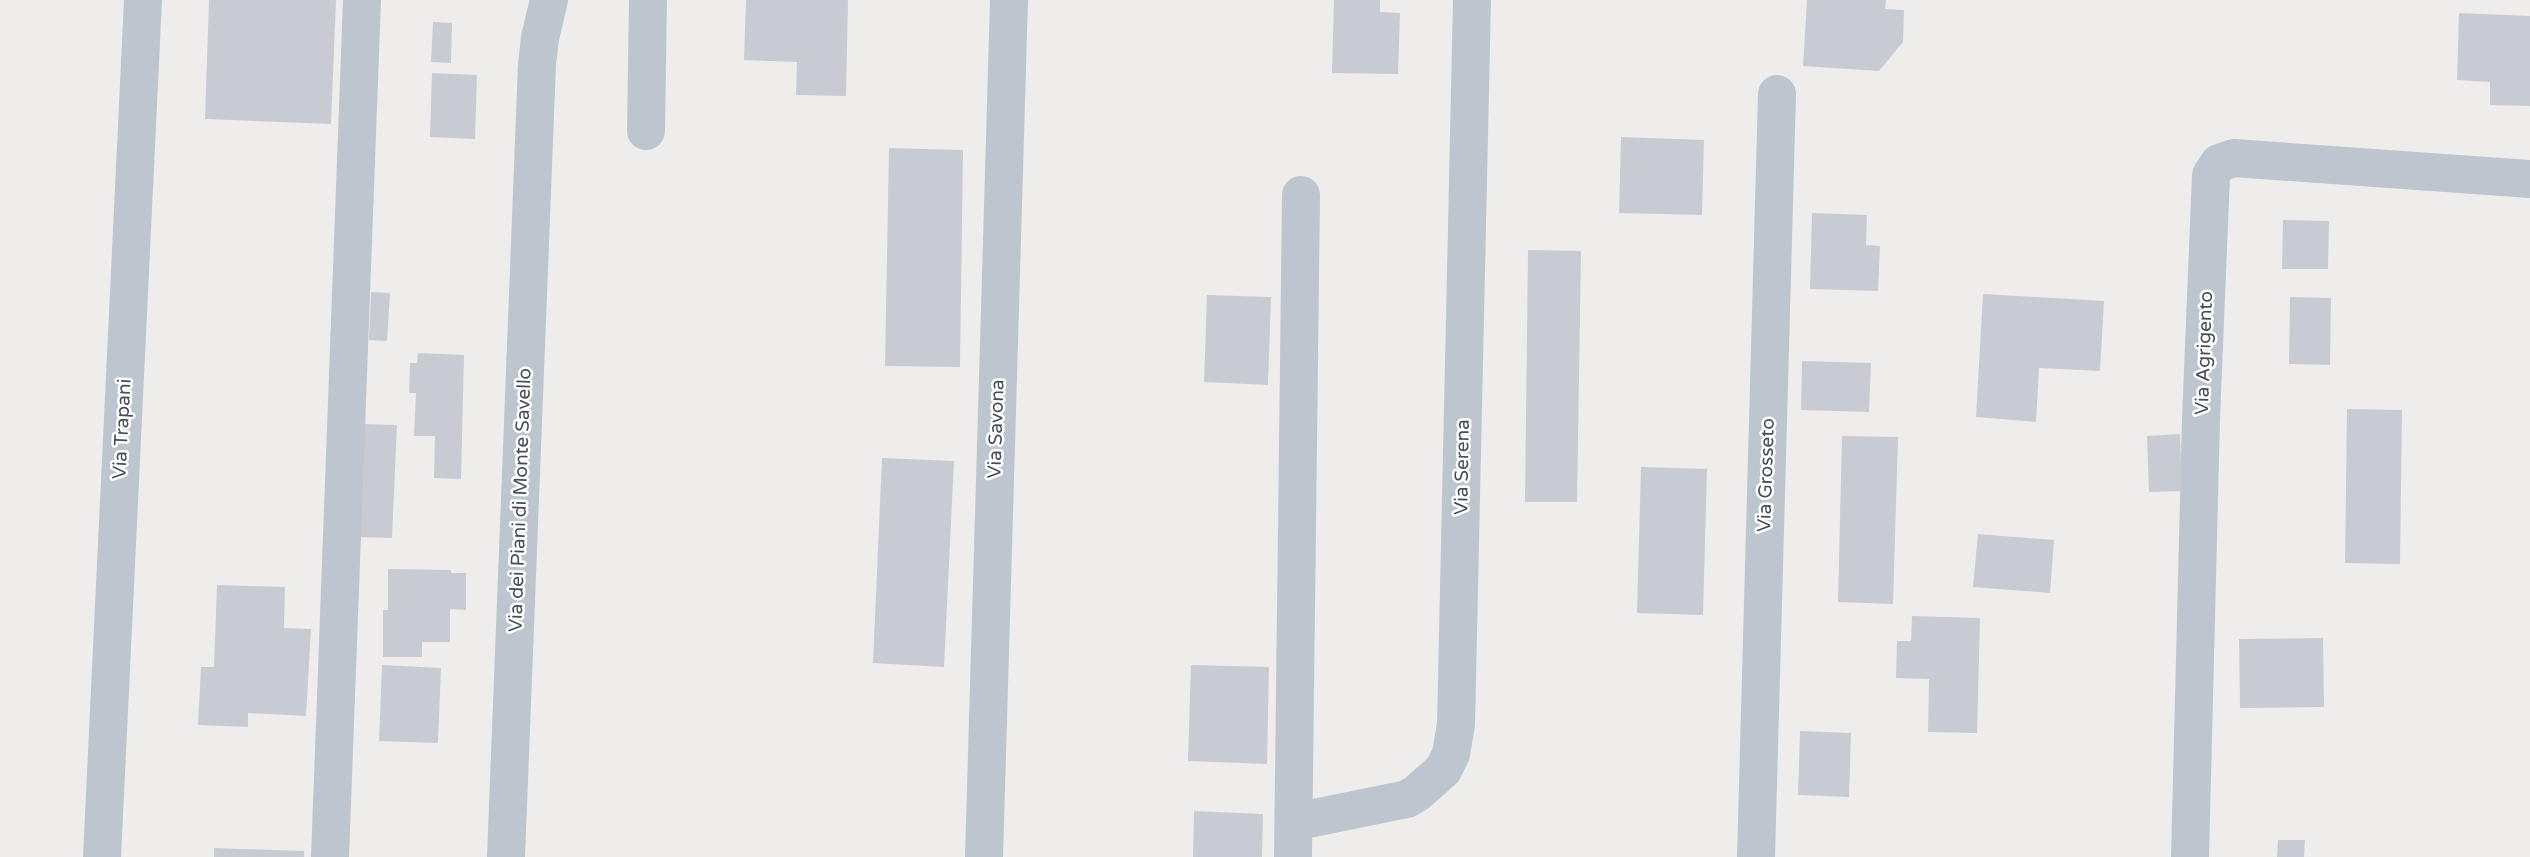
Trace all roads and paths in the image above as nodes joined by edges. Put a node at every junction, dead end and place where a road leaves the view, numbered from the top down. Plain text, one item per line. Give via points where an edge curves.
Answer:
1 (143, 0) edge
2 (362, 0) edge
3 (549, 0) edge
4 (648, 0) edge
5 (1009, 0) edge
6 (1472, 0) edge
7 (1777, 94) dead end
8 (646, 131) dead end
9 (2530, 179) edge
10 (1301, 195) dead end
11 (1293, 839) edge
12 (102, 857) edge
13 (330, 857) edge
14 (506, 857) edge
15 (984, 857) edge
16 (1756, 857) edge
17 (2190, 857) edge

1 - 12 street, Via Trapani
2 - 13 street
3 - 14 street, Via dei Piani di Monte Savello via 538,51 533,143
4 - 8 street
5 - 15 street, Via Savona
6 - 11 street, Via Serena via 1456,723 1451,754 1432,782 1407,799
7 - 16 street, Via Grosseto
9 - 17 street, Via Agrigento via 2234,158 2219,163 2211,175
10 - 11 street, Via Serena

